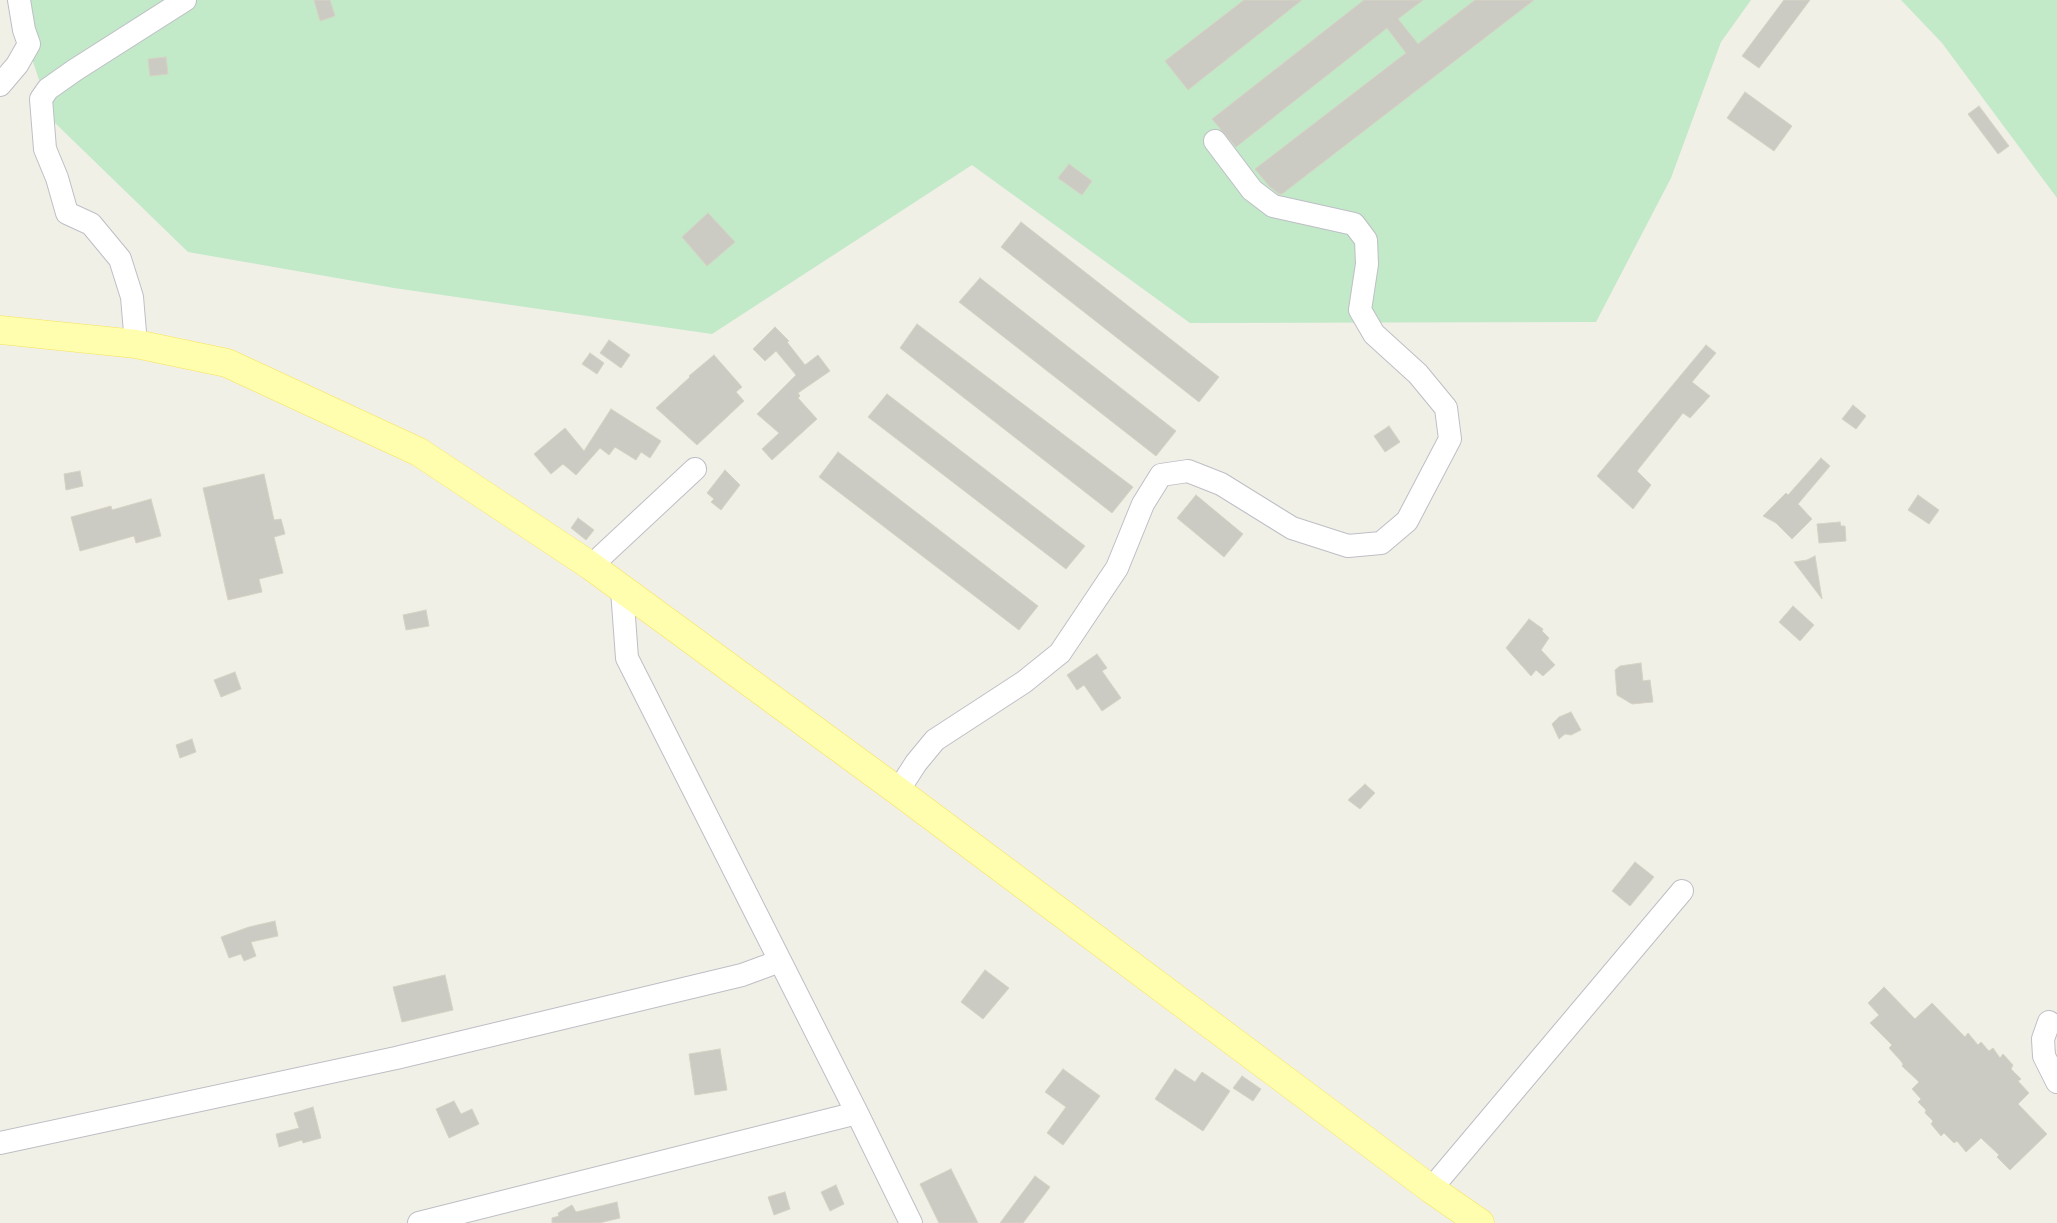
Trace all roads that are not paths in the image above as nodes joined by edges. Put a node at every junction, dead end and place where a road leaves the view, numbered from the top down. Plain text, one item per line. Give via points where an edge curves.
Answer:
1 (19, 0) edge
2 (186, 0) edge
3 (0, 85) edge
4 (1215, 140) dead end
5 (0, 330) edge
6 (136, 344) junction
7 (695, 469) dead end
8 (591, 566) junction
9 (622, 590) junction
10 (898, 791) junction
11 (1682, 891) dead end
12 (780, 961) junction
13 (2048, 1022) dead end
14 (2057, 1082) edge
15 (858, 1113) junction
16 (0, 1143) edge
17 (1431, 1189) junction
18 (419, 1223) edge
19 (911, 1223) edge
20 (1480, 1223) edge

1 - 3 street via 29,44
2 - 6 street via 75,70 48,89 41,100 45,149 67,213 91,224 120,259 132,297
4 - 10 street via 1252,190 1272,206 1354,224 1366,240 1367,264 1360,310 1374,334 1418,374 1446,408 1450,440 1407,522 1381,543 1348,546 1292,528 1221,484 1188,471 1161,475 1143,504 1117,568 1060,653 1024,682 935,740
5 - 6 main road
6 - 8 main road via 227,363 419,452
7 - 8 street
8 - 9 main road
9 - 10 main road
9 - 12 street via 627,658
10 - 17 main road
11 - 17 street
12 - 15 street
12 - 16 street via 742,975 396,1058
13 - 14 street via 2043,1039 2044,1056
15 - 18 street
15 - 19 street
17 - 20 main road

